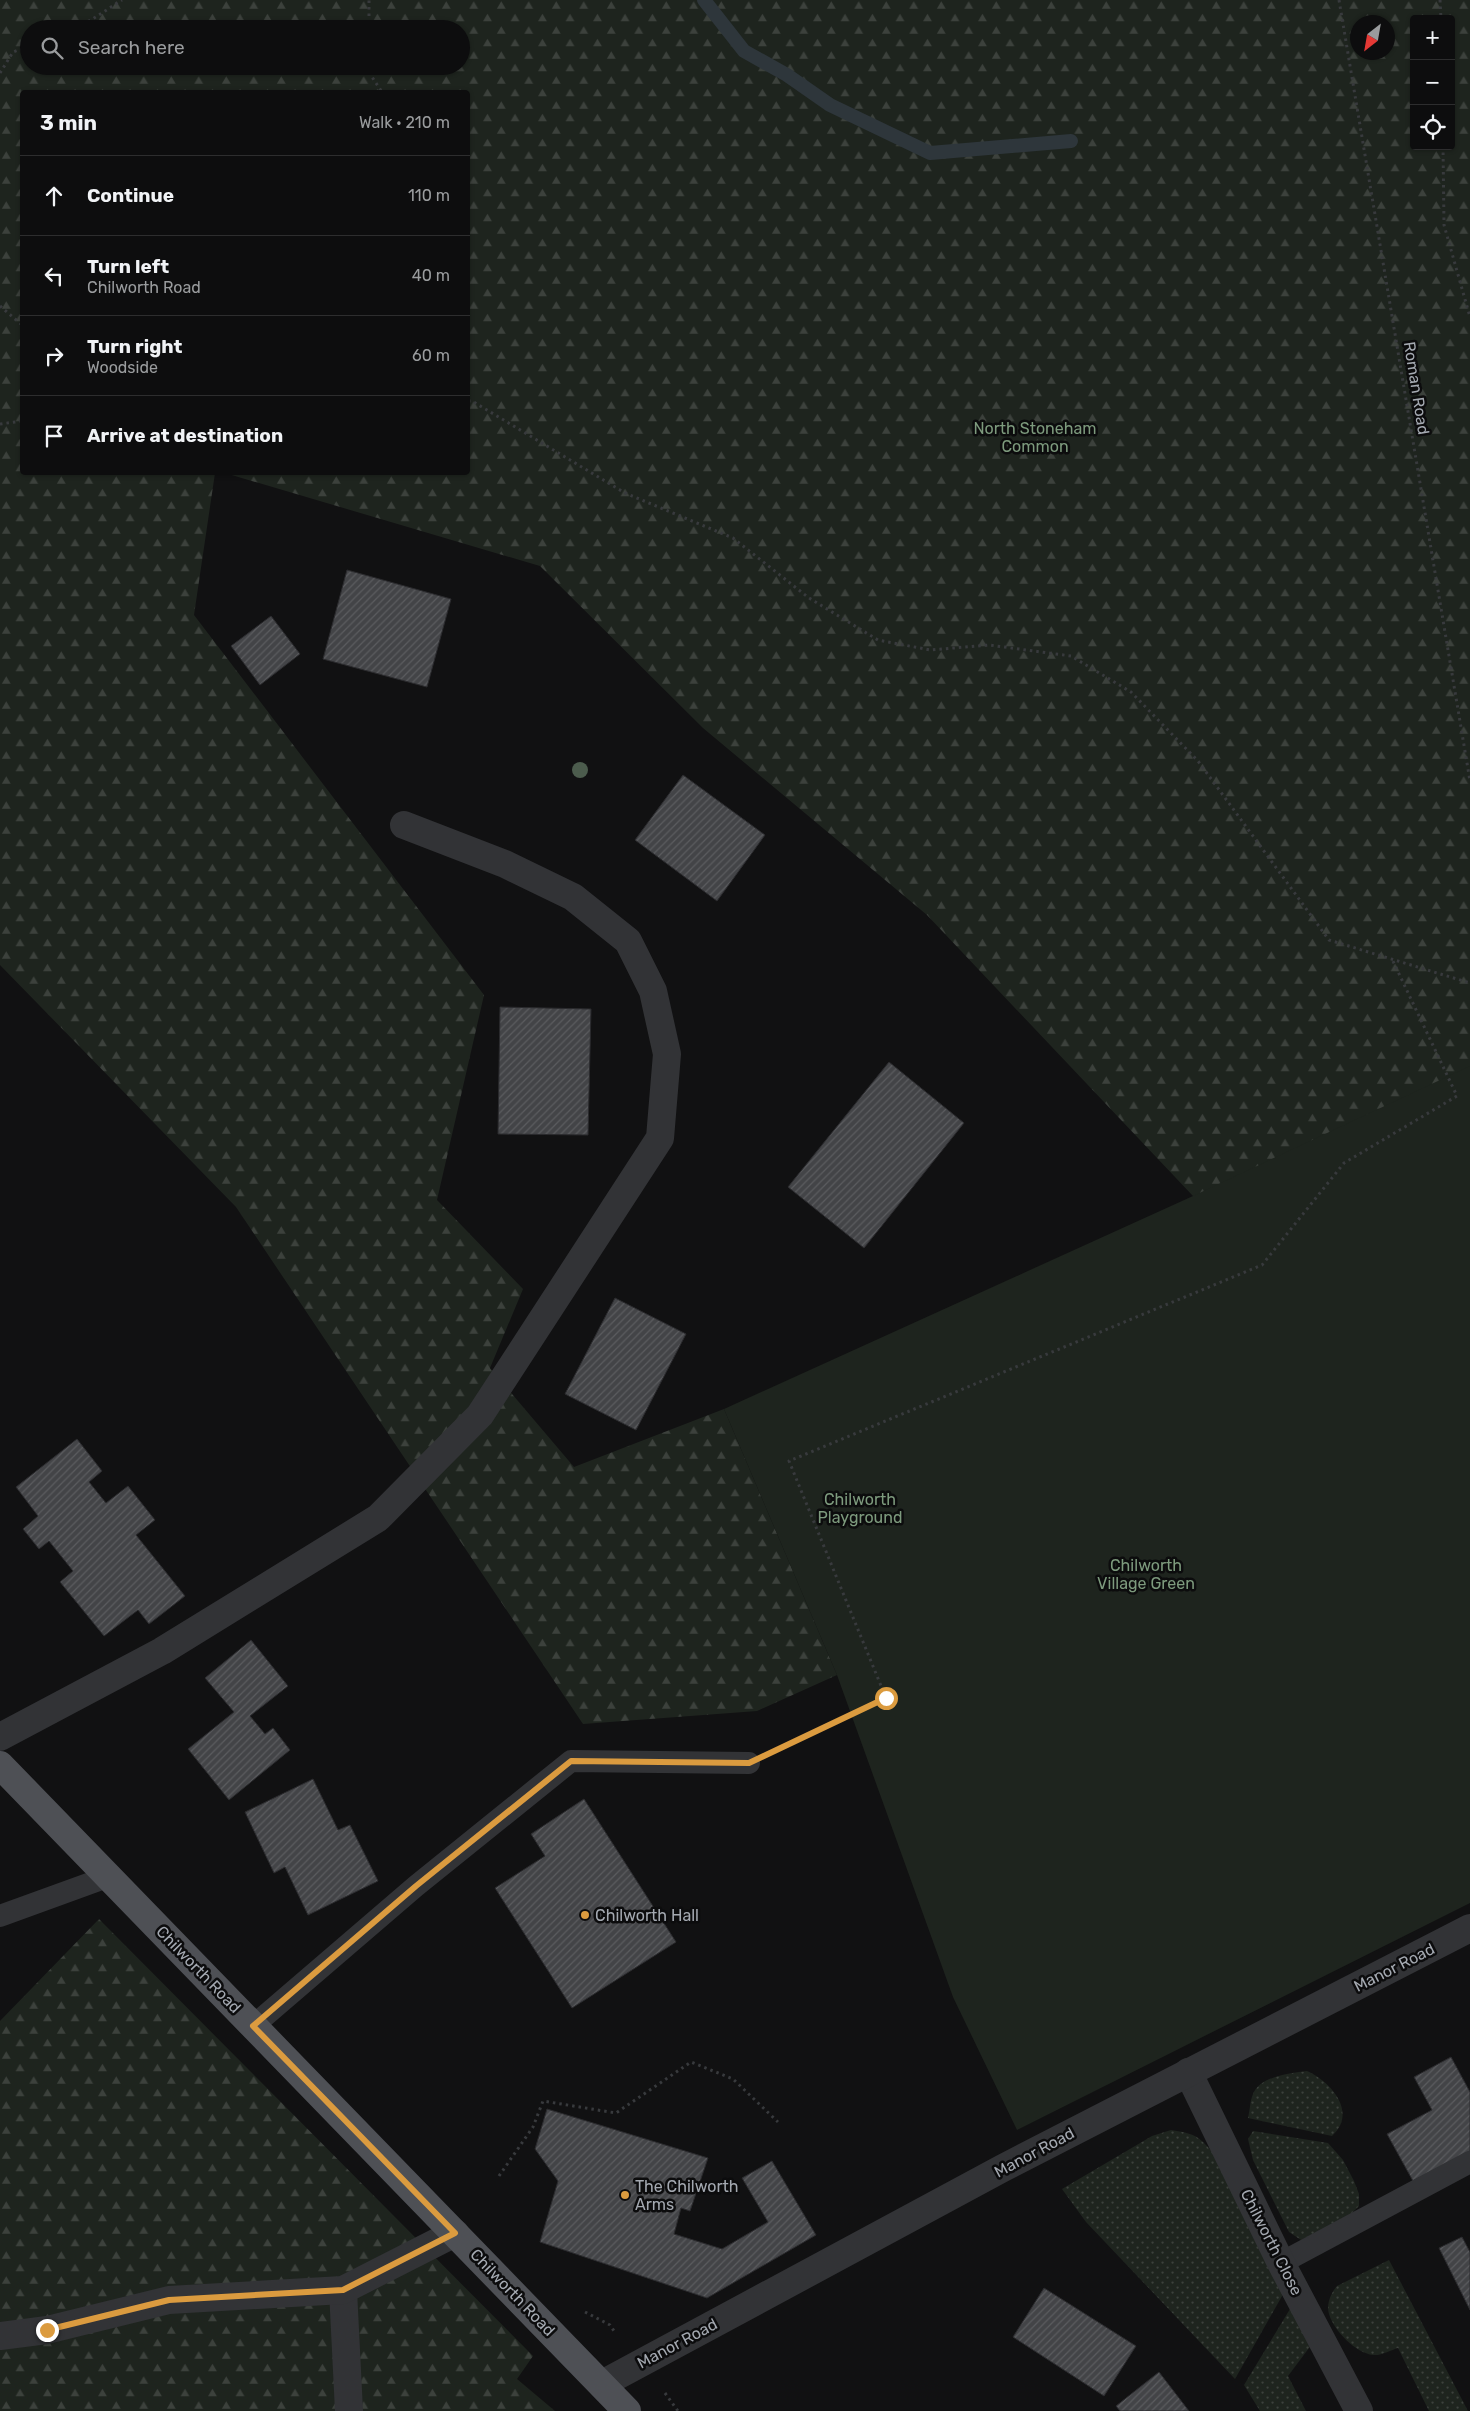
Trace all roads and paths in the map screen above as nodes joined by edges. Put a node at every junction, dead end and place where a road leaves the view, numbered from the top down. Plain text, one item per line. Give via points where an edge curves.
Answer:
1 (122, 0) edge
2 (369, 0) edge
3 (1339, 0) edge
4 (1440, 0) edge
5 (1441, 15) edge
6 (91, 20) edge
7 (369, 20) edge
8 (20, 49) edge
9 (0, 73) edge
10 (371, 75) edge
11 (381, 90) edge
12 (1443, 150) edge
13 (0, 306) edge
14 (1470, 317) edge
15 (20, 323) edge
16 (470, 401) edge
17 (20, 421) edge
18 (0, 424) edge
19 (1470, 781) edge
20 (404, 825) dead end
21 (1392, 959) junction
22 (1470, 983) edge
23 (0, 1737) edge
24 (749, 1763) joint
25 (0, 1765) edge
26 (110, 1876) junction
27 (0, 1916) edge
28 (1470, 1928) edge
29 (253, 2026) junction
30 (1188, 2072) junction
31 (778, 2122) dead end
32 (1470, 2162) edge
33 (499, 2176) dead end
34 (455, 2233) junction
35 (1281, 2263) junction
36 (343, 2290) junction
37 (0, 2336) edge
38 (602, 2384) junction
39 (673, 2403) dead end
40 (349, 2411) edge
41 (627, 2411) edge
42 (678, 2411) edge
43 (1359, 2411) edge

1 - 6 path
2 - 7 path
3 - 19 path, Roman Road
4 - 5 path
8 - 9 path via 13,52
10 - 11 path
12 - 14 path via 1444,225
13 - 15 path
16 - 21 path via 625,493 733,538 809,598 878,640 930,650 989,645 1071,656 1131,692 1198,761 1329,940
17 - 18 path
20 - 23 street via 505,864 573,897 628,941 653,991 667,1054 660,1138 480,1415 378,1518 162,1651
21 - 22 path
21 - 24 path via 1457,1096 1344,1163 1262,1265 789,1462 886,1698
24 - 29 lane via 571,1761 416,1886
25 - 26 main road, Chilworth Road
26 - 27 lane
26 - 29 main road, Chilworth Road
28 - 30 street, Manor Road
29 - 34 main road, Chilworth Road
30 - 35 street, Chilworth Close
30 - 38 street, Manor Road
31 - 33 path via 733,2079 691,2062 616,2113 543,2101 533,2127
32 - 35 lane
34 - 36 street
34 - 38 main road, Chilworth Road
35 - 43 street, Chilworth Close
36 - 37 street via 169,2300 47,2330
36 - 40 street
38 - 41 main road, Chilworth Road
39 - 42 path

